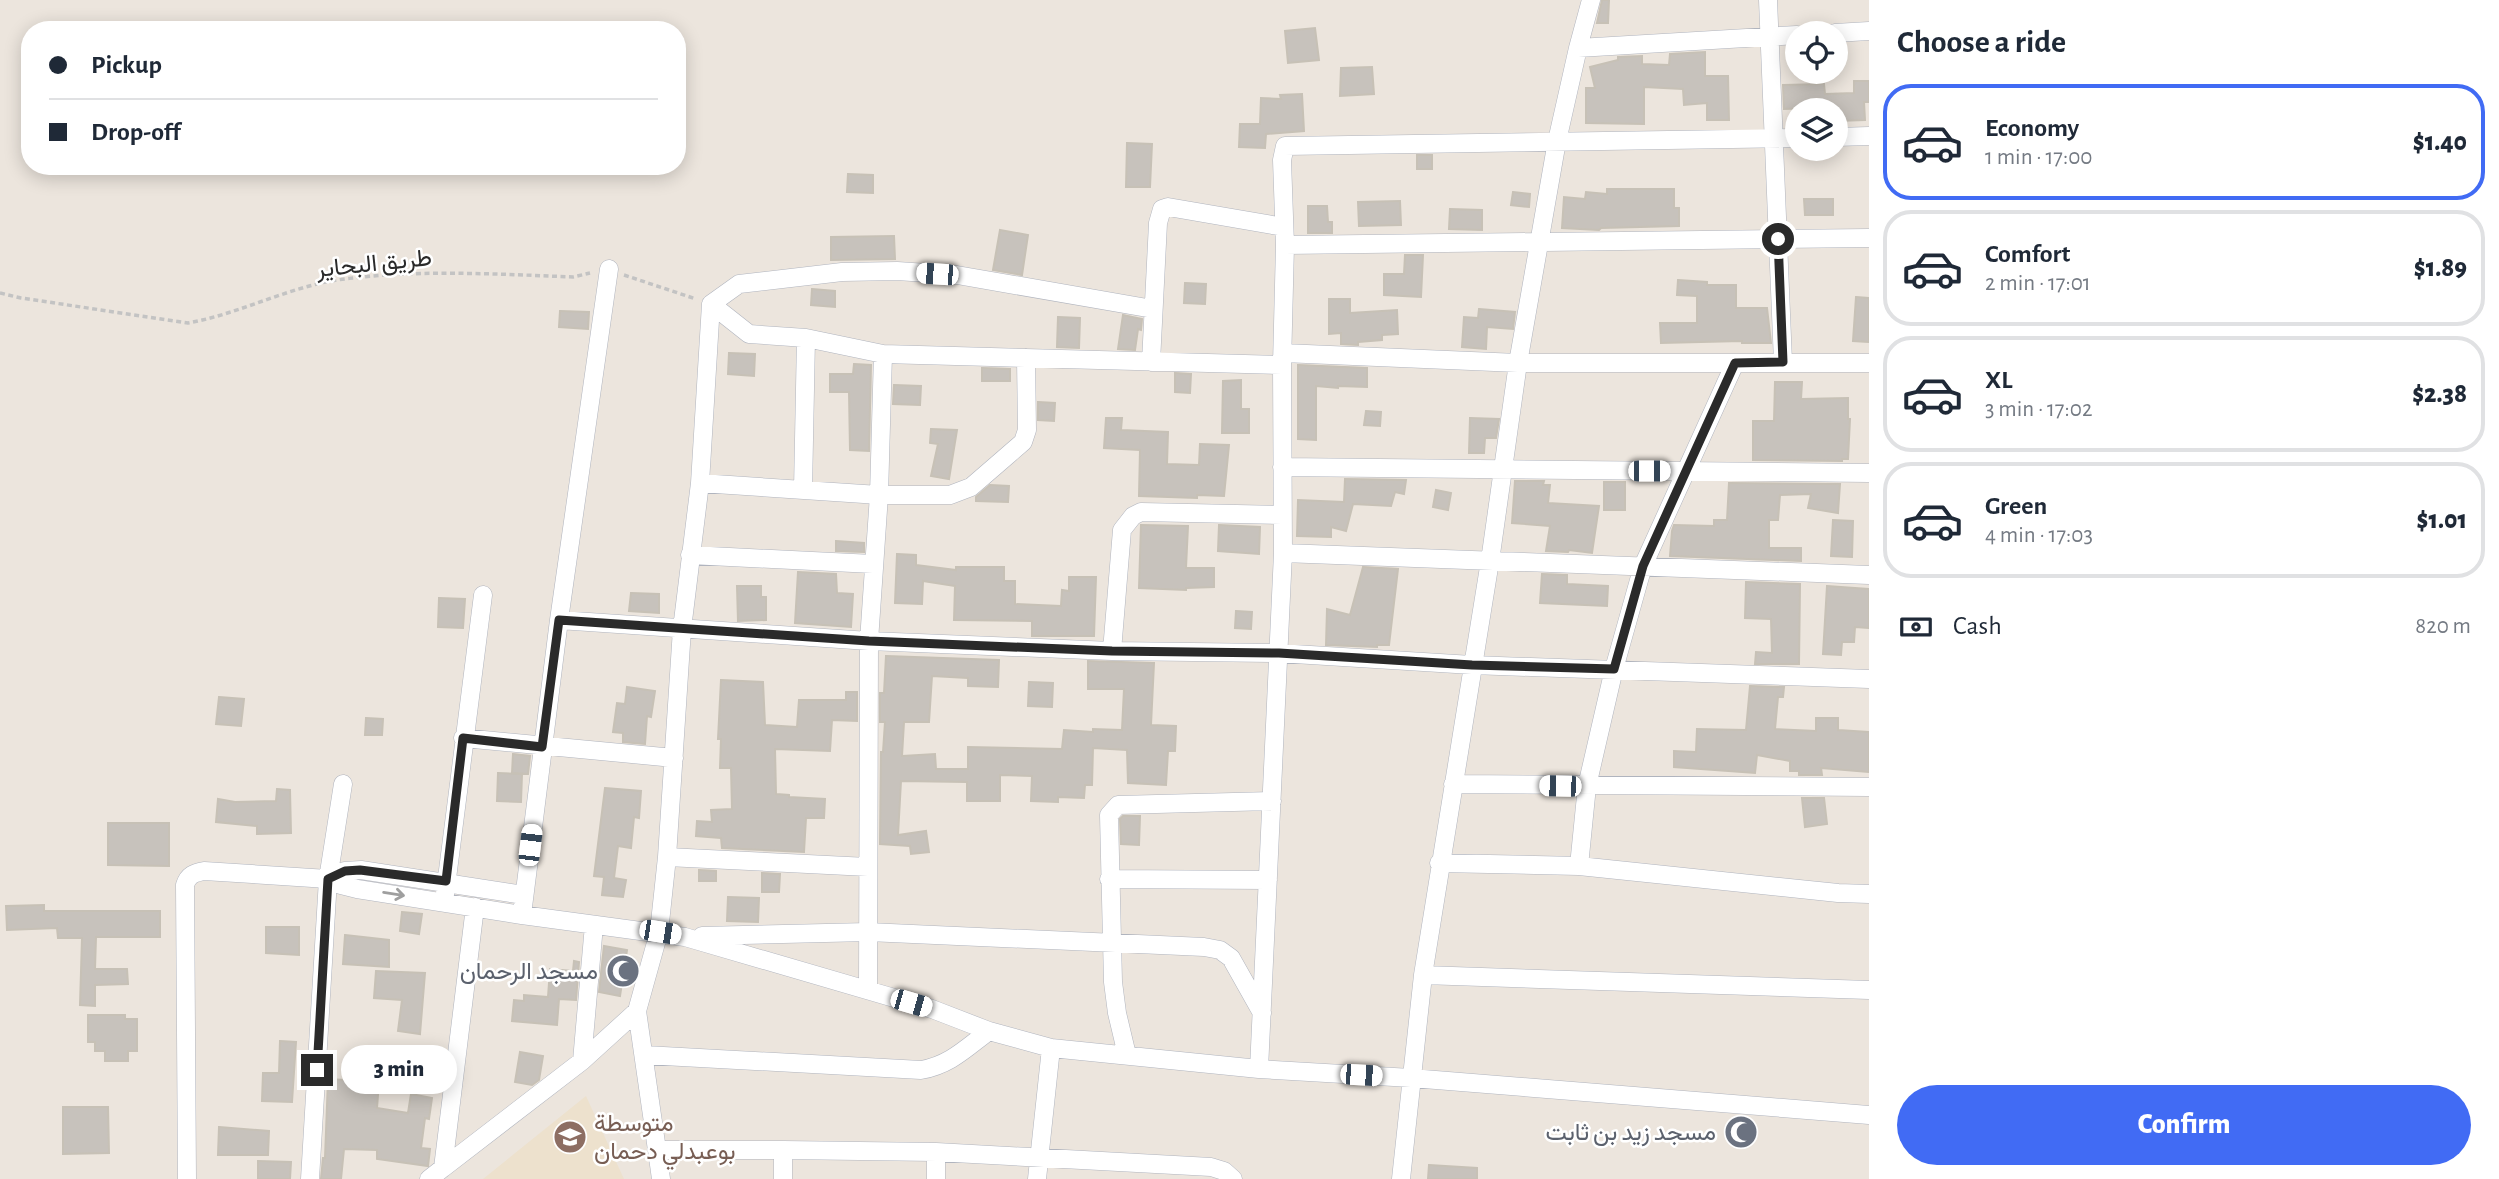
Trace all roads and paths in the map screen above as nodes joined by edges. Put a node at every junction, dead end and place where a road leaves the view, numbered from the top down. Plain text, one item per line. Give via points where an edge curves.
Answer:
1 (1591, 0) edge
2 (1768, 0) edge
3 (1869, 31) edge
4 (1848, 32) edge
5 (1785, 36) edge
6 (1769, 37) junction
7 (1578, 48) junction
8 (1869, 136) edge
9 (1848, 137) edge
10 (1774, 138) junction
11 (1785, 138) edge
12 (1558, 141) junction
13 (1284, 236) junction
14 (1869, 238) edge
15 (1778, 239) junction
16 (1540, 242) junction
17 (609, 269) junction
18 (0, 293) edge
19 (710, 304) junction
20 (1153, 309) junction
21 (806, 338) junction
22 (883, 354) junction
23 (1026, 358) junction
24 (1283, 359) junction
25 (1151, 362) junction
26 (1783, 362) junction
27 (1518, 363) junction
28 (1735, 363) junction
29 (1869, 363) edge
30 (1282, 467) junction
31 (1503, 470) junction
32 (1684, 471) junction
33 (1869, 473) edge
34 (700, 483) junction
35 (803, 490) junction
36 (879, 495) junction
37 (1282, 515) junction
38 (1283, 553) junction
39 (690, 555) junction
40 (1490, 561) junction
41 (873, 564) junction
42 (1643, 566) junction
43 (1869, 575) edge
44 (483, 595) dead end
45 (559, 620) junction
46 (682, 629) junction
47 (869, 641) junction
48 (1112, 651) junction
49 (1279, 653) junction
50 (1472, 665) junction
51 (1614, 669) junction
52 (1869, 679) edge
53 (463, 738) junction
54 (542, 747) junction
55 (674, 758) junction
56 (342, 784) dead end
57 (1453, 784) junction
58 (1587, 786) junction
59 (1869, 786) edge
60 (1272, 801) junction
61 (667, 856) junction
62 (1439, 863) junction
63 (1579, 866) junction
64 (868, 867) junction
65 (328, 879) junction
66 (1110, 879) junction
67 (1268, 880) junction
68 (446, 881) junction
69 (1869, 894) edge
70 (524, 895) junction
71 (444, 902) junction
72 (475, 907) junction
73 (522, 915) junction
74 (594, 925) junction
75 (660, 932) junction
76 (868, 932) junction
77 (685, 937) junction
78 (1112, 942) junction
79 (1423, 975) junction
80 (868, 990) junction
81 (1869, 990) edge
82 (637, 1012) junction
83 (1262, 1013) junction
84 (989, 1031) junction
85 (1051, 1048) junction
86 (645, 1055) junction
87 (1127, 1055) junction
88 (582, 1061) junction
89 (1259, 1069) junction
90 (1411, 1078) junction
91 (1869, 1115) edge
92 (657, 1150) junction
93 (783, 1150) junction
94 (936, 1152) junction
95 (1038, 1157) junction
96 (436, 1173) edge
97 (187, 1179) edge
98 (310, 1179) edge
99 (661, 1179) edge
100 (783, 1179) edge
101 (936, 1179) edge
102 (1037, 1179) edge
103 (1233, 1179) edge
104 (1402, 1179) edge

1 - 7 street
2 - 6 street
3 - 4 street
5 - 6 street
6 - 7 street
6 - 10 street
7 - 12 street
8 - 9 street
10 - 11 street
10 - 12 street
10 - 15 street
12 - 13 street via 1285,146
12 - 16 street
13 - 16 street
13 - 20 street via 1162,209
13 - 24 street
14 - 15 street
15 - 16 street
15 - 26 street
16 - 27 street
17 - 18 path, طريق البحاير via 573,277 444,274 336,280 215,319 188,323
17 - 19 path
17 - 45 street
19 - 20 street via 739,284 842,272 897,271 957,275
19 - 21 street via 749,334
19 - 34 street
20 - 25 street
21 - 22 street
21 - 35 street
22 - 23 street
22 - 36 street
23 - 25 street
23 - 36 street via 1027,430 1018,448 960,493
24 - 25 street
24 - 27 street
24 - 30 street
26 - 28 street
26 - 29 street
27 - 28 street
27 - 31 street
28 - 32 street
30 - 31 street
30 - 37 street
31 - 32 street
31 - 40 street
32 - 33 street
32 - 42 street
34 - 35 street
34 - 39 street
35 - 36 street
36 - 41 street
37 - 38 street
37 - 48 street via 1141,512 1133,516 1122,530
38 - 40 street
38 - 49 street
39 - 41 street
39 - 46 street
40 - 42 street
40 - 50 street
41 - 47 street
42 - 43 street
42 - 51 street
44 - 53 street
45 - 46 street
45 - 54 street
46 - 47 street
46 - 55 street
47 - 48 street
47 - 64 street
48 - 49 street
49 - 50 street
49 - 60 street
50 - 51 street
50 - 57 street
51 - 52 street
51 - 58 street
53 - 54 street
53 - 68 street
54 - 55 street
54 - 70 street
55 - 61 street
56 - 65 street
57 - 58 street
57 - 62 street
58 - 59 street
58 - 63 street
60 - 66 street via 1118,805 1109,815
60 - 67 street
61 - 64 street
61 - 75 street
62 - 63 street
62 - 79 street
63 - 69 street
64 - 76 street
65 - 68 street via 360,870
65 -> 71 street via 349,887
65 - 97 street via 204,871 187,878
65 - 98 street
66 - 67 street
66 - 78 street
67 - 83 street
68 - 70 street
68 - 71 street
70 - 73 street
71 - 72 street
72 - 73 street
72 - 96 street
73 - 74 street
74 - 75 street
74 - 88 street
75 - 77 street
75 - 82 street
76 - 77 street
76 - 78 street
76 - 80 street
77 - 80 street
78 - 83 street via 1220,950 1231,958
78 - 87 street via 1117,1013
79 - 81 street
79 - 90 street
80 - 84 street
82 - 86 street
82 - 88 street
83 - 89 street
84 - 85 street
84 - 86 street via 939,1067 921,1070
85 - 87 street
85 - 95 street
86 - 92 street
87 - 89 street
88 - 96 street
89 - 90 street
90 - 91 street
90 - 104 street
92 - 93 street
92 - 99 street
93 - 94 street
93 - 100 street
94 - 95 street
94 - 101 street
95 - 102 street
95 - 103 street via 1211,1167

